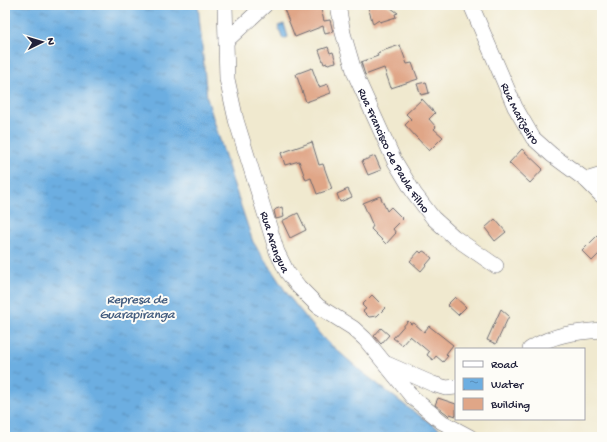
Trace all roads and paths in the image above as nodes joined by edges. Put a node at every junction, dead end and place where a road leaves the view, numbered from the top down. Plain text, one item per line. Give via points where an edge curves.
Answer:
1 (225, 5) edge
2 (265, 5) edge
3 (338, 5) edge
4 (471, 5) edge
5 (226, 41) junction
6 (602, 175) edge
7 (586, 180) junction
8 (602, 196) edge
9 (496, 266) dead end
10 (602, 330) edge
11 (532, 348) edge
12 (384, 363) junction
13 (455, 388) edge
14 (470, 437) edge

1 - 5 street, Rua Arangua
2 - 5 street
3 - 9 street, Rua Francisco de Paula Filho via 355,74 394,160 433,218 454,237
4 - 7 street, Rua Marizeiro via 515,107 533,138
5 - 12 street, Rua Arangua via 227,79 236,120 277,252 287,272 299,287 318,306 354,328
6 - 7 street
7 - 8 street, Rua Marizeiro
10 - 11 street via 562,335
12 - 13 street, Rua Arangua via 433,384
12 - 14 street via 425,409 442,422

